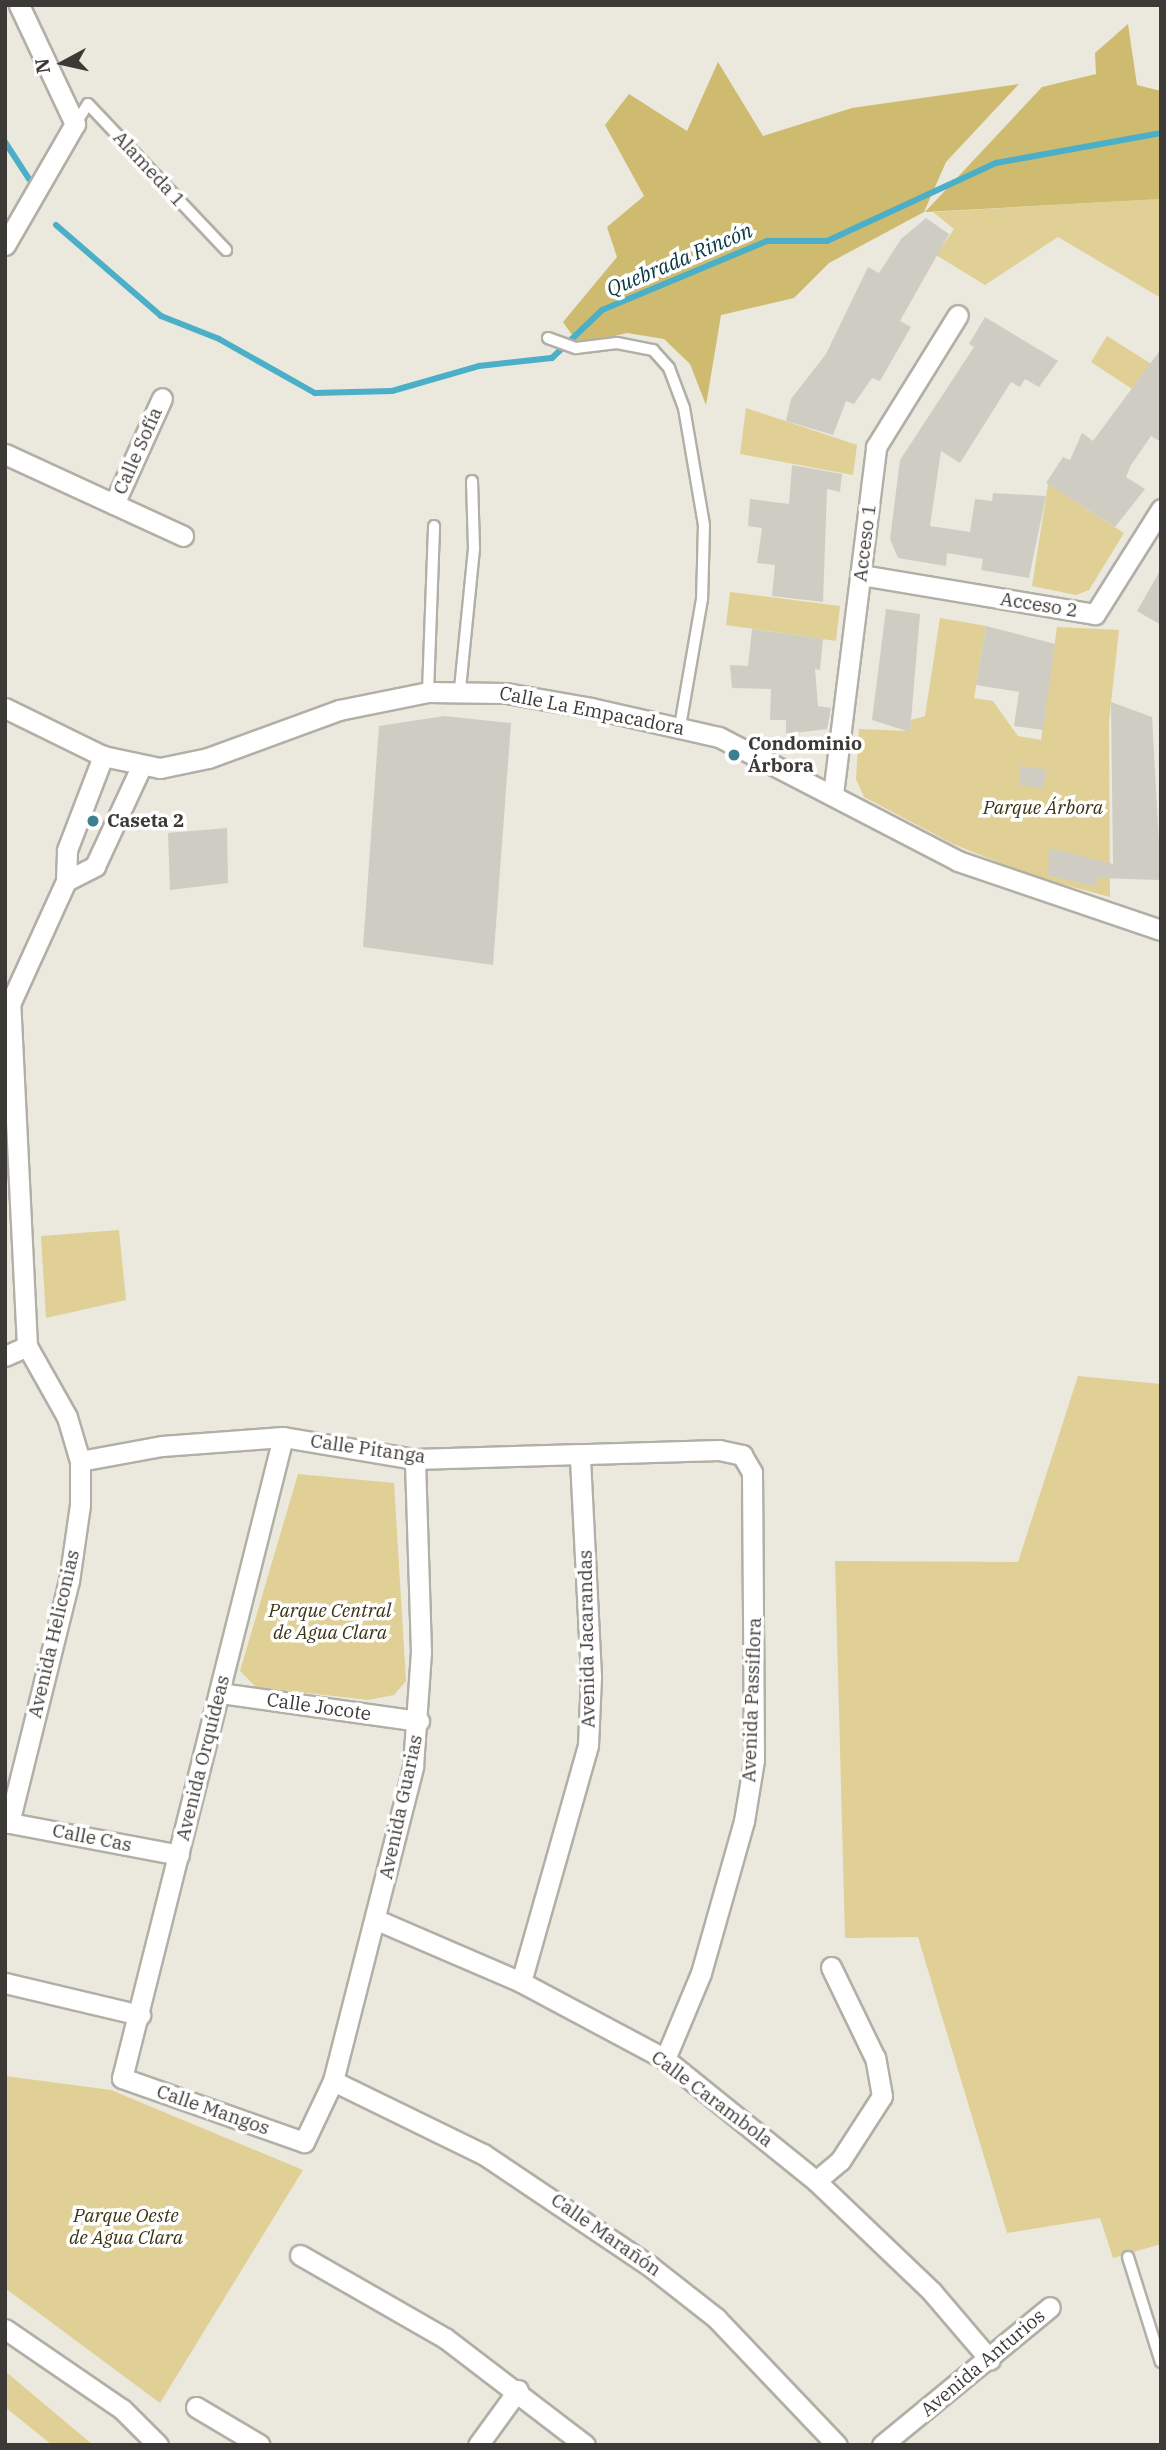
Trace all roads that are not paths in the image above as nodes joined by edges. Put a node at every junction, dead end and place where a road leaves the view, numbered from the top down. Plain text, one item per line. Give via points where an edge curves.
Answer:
1 (19, 5) edge
2 (75, 124) junction
3 (5, 245) edge
4 (226, 250) dead end
5 (958, 315) dead end
6 (548, 338) dead end
7 (162, 398) dead end
8 (5, 454) edge
9 (472, 481) dead end
10 (114, 504) junction
11 (1161, 509) edge
12 (434, 526) dead end
13 (183, 536) dead end
14 (861, 575) junction
15 (460, 689) junction
16 (428, 692) junction
17 (5, 708) edge
18 (680, 727) junction
19 (103, 756) junction
20 (141, 767) junction
21 (834, 794) junction
22 (66, 881) junction
23 (1161, 930) edge
24 (27, 1346) junction
25 (5, 1356) edge
26 (283, 1437) junction
27 (742, 1455) joint
28 (580, 1456) junction
29 (415, 1459) junction
30 (80, 1461) junction
31 (220, 1693) junction
32 (419, 1721) junction
33 (7, 1822) edge
34 (179, 1855) junction
35 (377, 1920) junction
36 (831, 1967) dead end
37 (522, 1982) junction
38 (5, 1983) edge
39 (140, 2015) junction
40 (665, 2059) junction
41 (122, 2078) joint
42 (333, 2081) junction
43 (304, 2142) joint
44 (816, 2181) junction
45 (300, 2255) dead end
46 (1128, 2257) dead end
47 (1050, 2307) dead end
48 (5, 2329) edge
49 (990, 2360) junction
50 (1161, 2362) edge
51 (518, 2390) junction
52 (196, 2407) dead end
53 (158, 2445) edge
54 (260, 2445) edge
55 (478, 2445) edge
56 (585, 2445) edge
57 (838, 2445) edge
58 (882, 2445) edge

1 - 2 street
2 - 3 street
2 - 4 lane, Alameda 1 via 88,104
5 - 14 street, Acceso 1 via 876,447
6 - 18 lane via 576,348 617,343 653,351 669,368 684,408 704,525 702,599
7 - 10 street, Calle Sofía
8 - 10 street
9 - 15 lane via 474,548
10 - 13 street
11 - 14 street, Acceso 2 via 1095,614
12 - 16 lane
14 - 21 street, Acceso 1
15 - 16 street, Calle La Empacadora
15 - 18 street, Calle La Empacadora via 539,698
16 - 20 street, Calle La Empacadora via 339,710 184,765
17 - 19 street, Calle La Empacadora
18 - 21 street, Calle La Empacadora via 745,748
19 - 20 street, Calle La Empacadora
19 - 22 street, Avenida Heliconias via 67,850
20 - 22 street via 95,866
21 - 23 street, Calle La Empacadora via 958,861
22 - 24 street, Avenida Heliconias via 10,1004
24 - 25 street
24 - 30 street, Avenida Heliconias via 67,1417
26 - 29 street, Calle Pitanga
26 - 30 street, Calle Pitanga via 162,1446
26 - 31 street, Avenida Orquídeas
27 - 28 street, Calle Pitanga via 719,1450
27 - 40 street, Avenida Passiflora via 752,1484 754,1760 744,1822 701,1973
28 - 29 street, Calle Pitanga
28 - 37 street, Avenida Jacarandas via 592,1676 589,1745
29 - 32 street, Avenida Guarias
30 - 33 street, Avenida Heliconias via 69,1581
31 - 32 street, Calle Jocote
31 - 34 street, Avenida Orquídeas
32 - 35 street, Avenida Guarias
33 - 34 street, Calle Cas
34 - 39 street, Avenida Orquídeas
35 - 37 street, Calle Carambola
35 - 42 street, Avenida Guarias
36 - 44 street via 875,2058 882,2096 840,2161
37 - 40 street, Calle Carambola
38 - 39 street
39 - 41 street, Avenida Orquídeas
40 - 44 street, Calle Carambola
41 - 43 street, Calle Mangos
42 - 43 street, Avenida Guarias
42 - 57 street, Calle Marañón via 482,2154 640,2258 716,2318
44 - 49 street, Calle Carambola via 932,2292
45 - 51 street via 445,2339
46 - 50 lane
47 - 49 street, Avenida Anturios
48 - 53 street via 122,2409
49 - 58 street, Avenida Anturios
51 - 55 street
51 - 56 street
52 - 54 street

